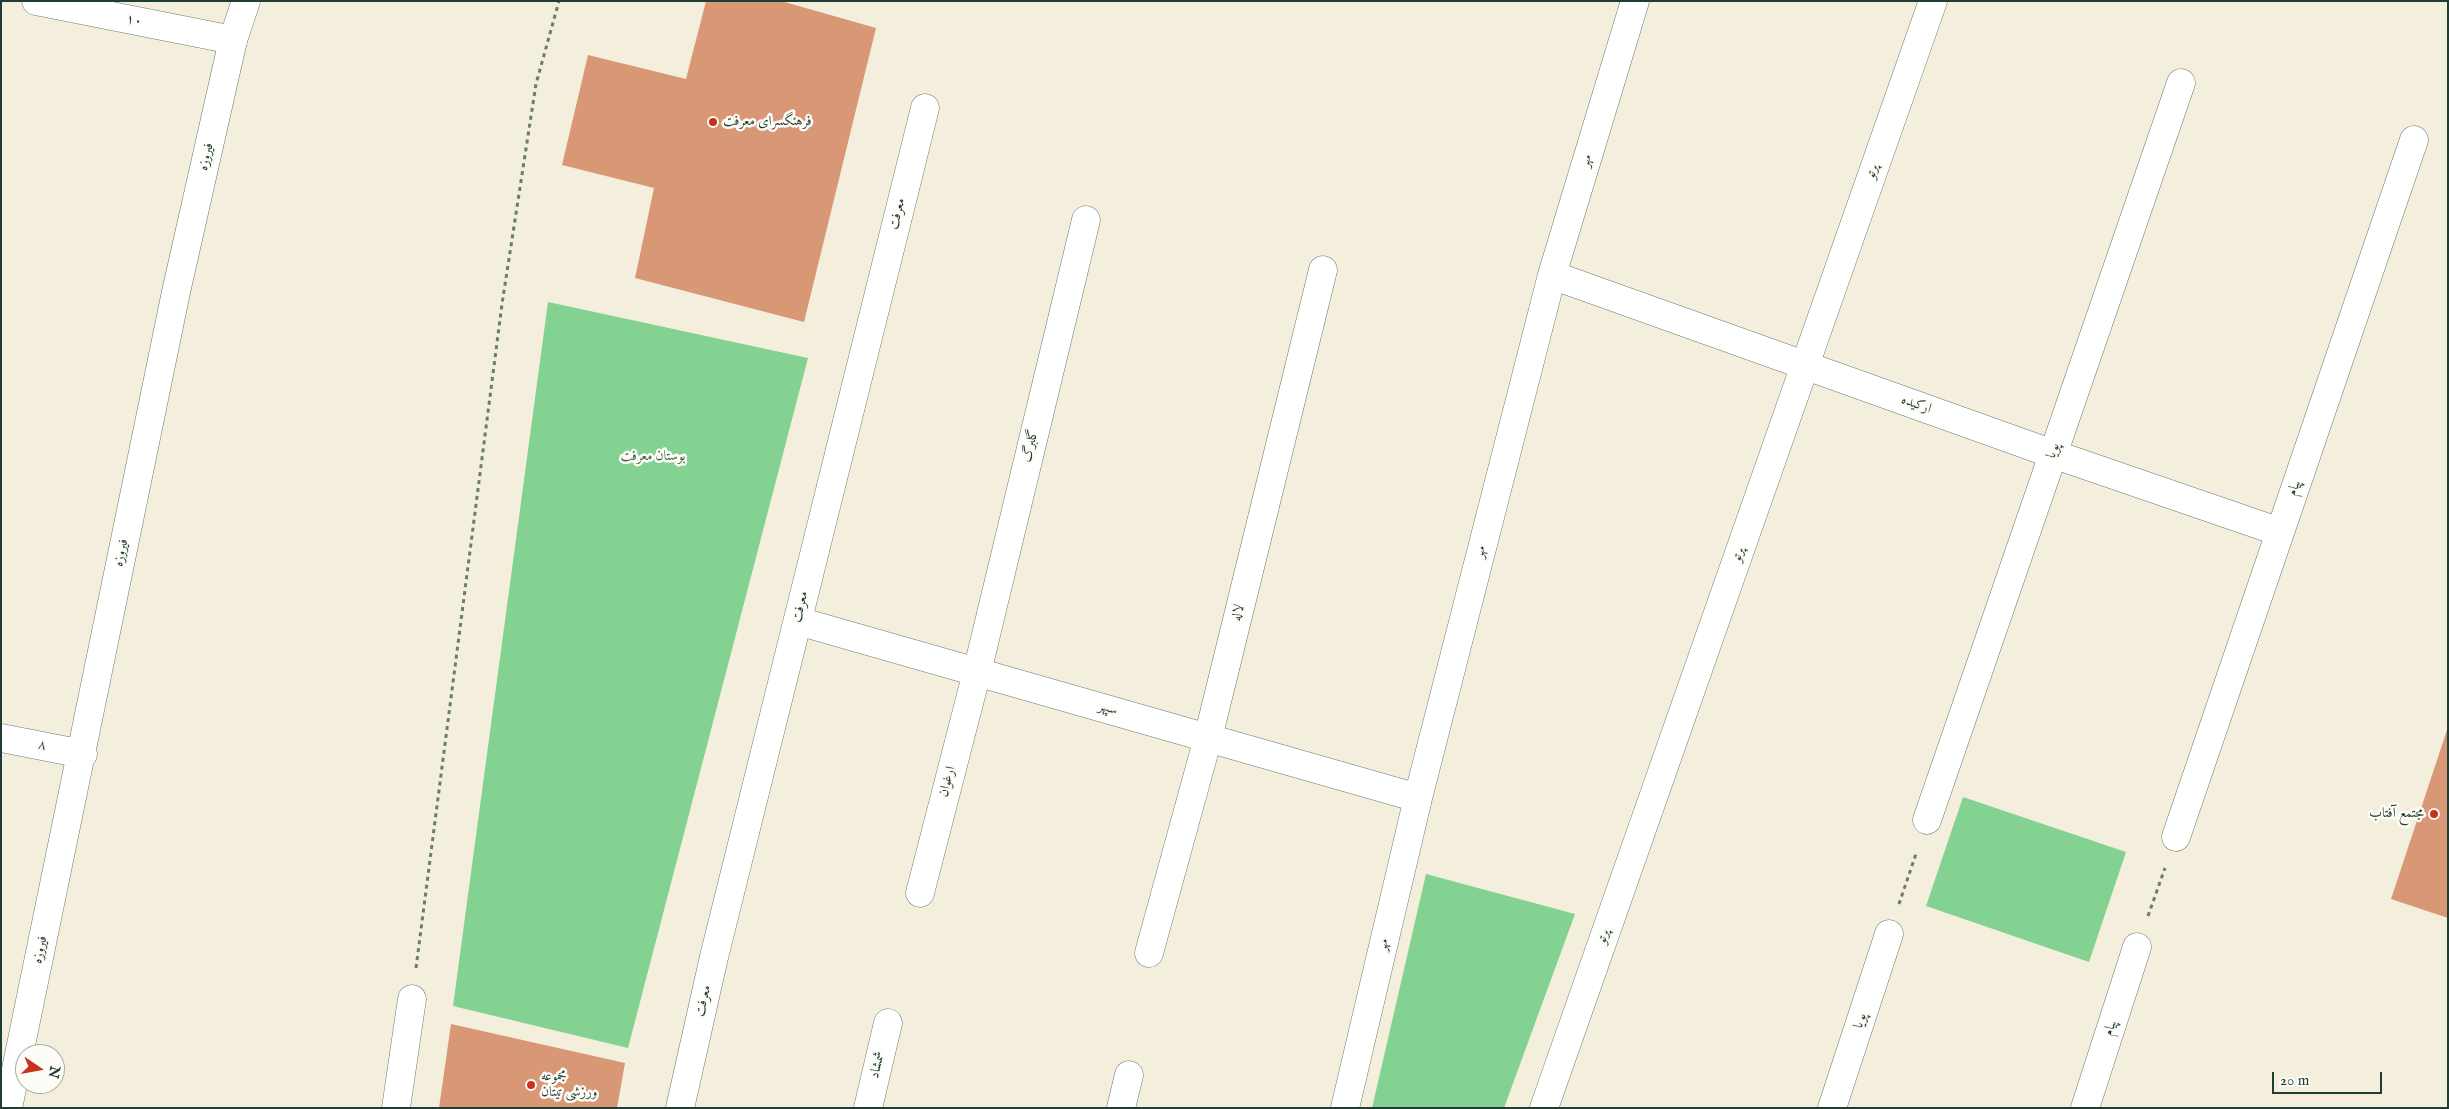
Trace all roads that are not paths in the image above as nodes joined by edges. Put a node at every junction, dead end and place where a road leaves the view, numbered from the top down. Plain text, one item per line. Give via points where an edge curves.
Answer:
1 (36, 1) edge
2 (246, 1) edge
3 (1635, 1) edge
4 (1933, 1) edge
5 (233, 40) junction
6 (2181, 83) dead end
7 (925, 108) dead end
8 (2414, 140) dead end
9 (1086, 220) dead end
10 (1322, 270) dead end
11 (1552, 275) junction
12 (1806, 366) junction
13 (2053, 454) junction
14 (2280, 532) junction
15 (798, 620) junction
16 (977, 672) junction
17 (1, 738) edge
18 (1208, 738) junction
19 (83, 754) junction
20 (1418, 798) junction
21 (1927, 820) road end
22 (2176, 837) road end
23 (920, 893) dead end
24 (1889, 934) road end
25 (2137, 947) road end
26 (1149, 953) dead end
27 (412, 999) road end
28 (888, 1023) dead end
29 (1129, 1075) dead end
30 (8, 1108) edge
31 (396, 1108) edge
32 (680, 1108) edge
33 (868, 1108) edge
34 (1121, 1108) edge
35 (1345, 1108) edge
36 (1544, 1108) edge
37 (1832, 1108) edge
38 (2085, 1108) edge

1 - 5 street, ۱۰
2 - 5 street, فیروزه
3 - 11 street, مهر
4 - 12 street, پرتو
5 - 19 street, فیروزه via 176,292
6 - 13 street, پویا
7 - 15 street, معرفت
8 - 14 street, پیام
9 - 16 street, گلبرگ
10 - 18 street, لاله
11 - 12 street, ارکیده
11 - 20 street, مهر
12 - 13 street, ارکیده
12 - 36 street, پرتو
13 - 14 street, ارکیده
13 - 21 street, پویا
14 - 22 street, پیام
15 - 16 street, سپهر
15 - 32 street, معرفت
16 - 18 street, سپهر
16 - 23 street, ارغوان
17 - 19 street, ۸
18 - 20 street, سپهر
18 - 26 street, لاله
19 - 30 street, فیروزه
20 - 35 street, مهر
24 - 37 street, پویا
25 - 38 street, پیام
27 - 31 street
28 - 33 street, شمشاد
29 - 34 street

